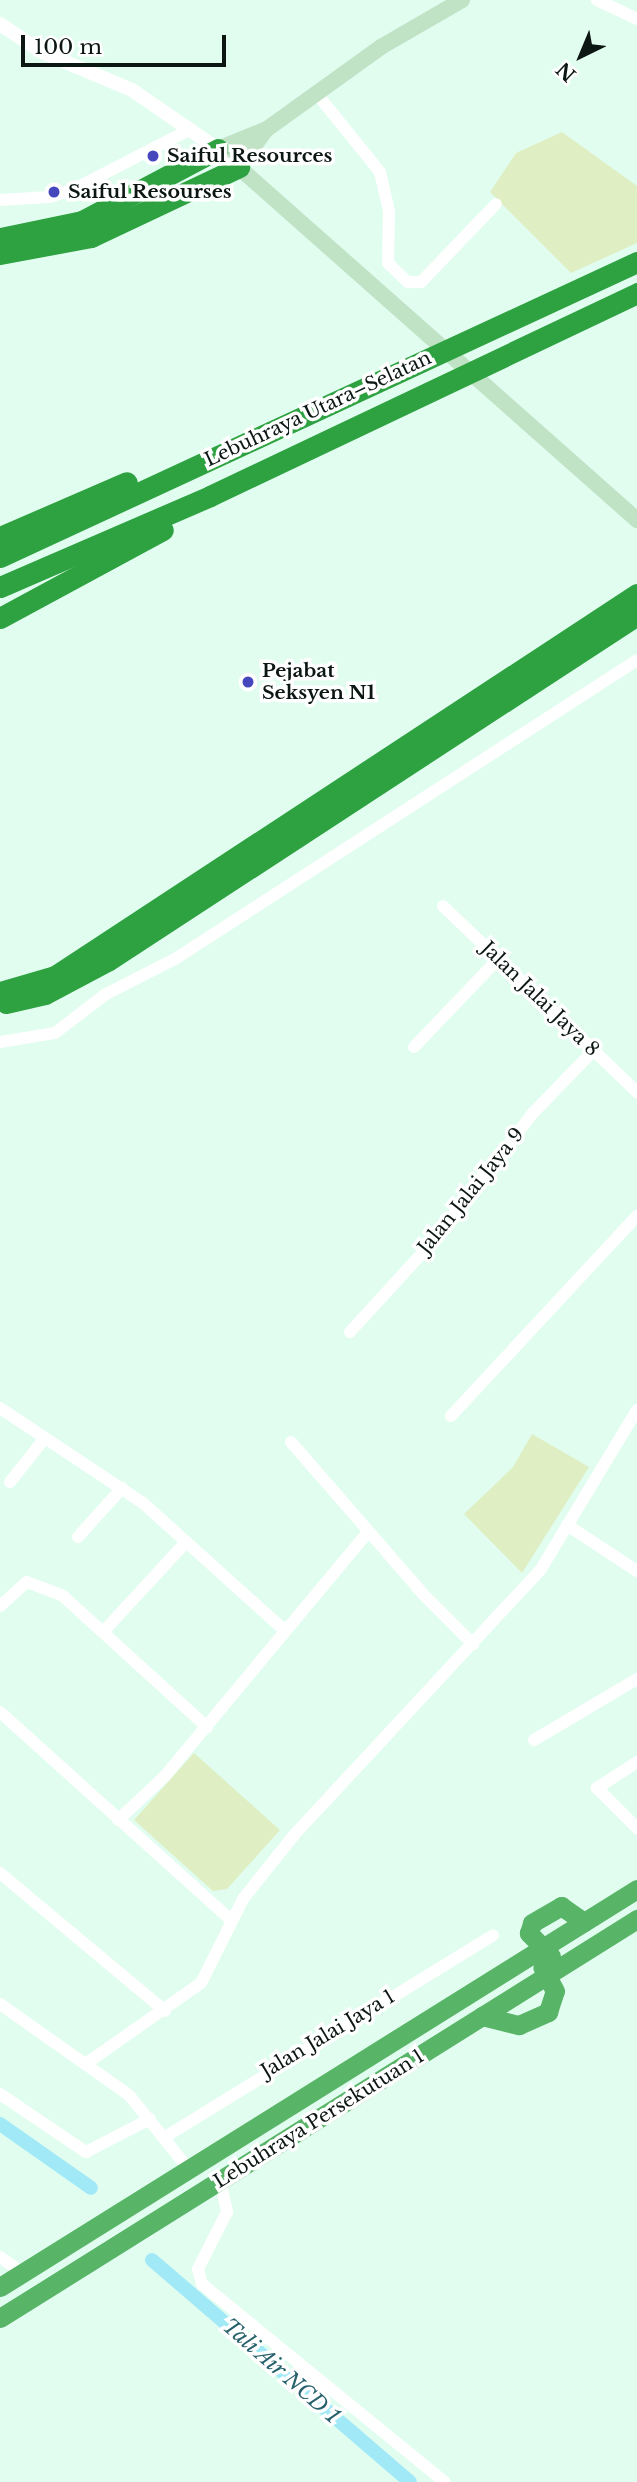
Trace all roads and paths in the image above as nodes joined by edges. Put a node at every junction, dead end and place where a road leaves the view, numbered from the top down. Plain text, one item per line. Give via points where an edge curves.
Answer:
1 (462, 0) edge
2 (597, 0) edge
3 (637, 19) edge
4 (0, 24) edge
5 (317, 94) junction
6 (191, 129) junction
7 (267, 129) junction
8 (218, 149) junction
9 (239, 167) junction
10 (0, 201) edge
11 (496, 204) dead end
12 (0, 238) edge
13 (0, 254) edge
14 (637, 262) edge
15 (637, 293) edge
16 (316, 410) junction
17 (210, 496) junction
18 (637, 520) edge
19 (0, 537) edge
20 (0, 557) edge
21 (0, 587) edge
22 (637, 594) edge
23 (637, 615) edge
24 (0, 618) edge
25 (637, 660) edge
26 (443, 906) dead end
27 (498, 959) junction
28 (0, 992) edge
29 (0, 1004) edge
30 (0, 1042) edge
31 (414, 1047) dead end
32 (594, 1051) junction
33 (637, 1092) edge
34 (637, 1216) edge
35 (350, 1332) dead end
36 (0, 1408) edge
37 (451, 1416) dead end
38 (635, 1417) edge
39 (45, 1438) junction
40 (291, 1442) dead end
41 (10, 1482) dead end
42 (122, 1488) junction
43 (567, 1525) junction
44 (368, 1532) junction
45 (78, 1537) dead end
46 (186, 1542) junction
47 (637, 1571) edge
48 (0, 1606) edge
49 (283, 1629) junction
50 (103, 1632) junction
51 (473, 1644) junction
52 (637, 1679) edge
53 (0, 1712) edge
54 (207, 1727) junction
55 (534, 1740) dead end
56 (637, 1762) edge
57 (118, 1820) junction
58 (637, 1828) edge
59 (0, 1873) edge
60 (637, 1889) edge
61 (637, 1919) edge
62 (231, 1920) junction
63 (584, 1922) junction
64 (493, 1935) dead end
65 (537, 1953) junction
66 (555, 1970) junction
67 (0, 2004) edge
68 (164, 2011) junction
69 (482, 2016) junction
70 (87, 2063) junction
71 (0, 2094) edge
72 (150, 2119) junction
73 (165, 2137) junction
74 (188, 2168) junction
75 (220, 2181) junction
76 (0, 2257) edge
77 (23, 2273) junction
78 (0, 2287) edge
79 (0, 2318) edge
80 (445, 2482) edge

1 - 5 main road via 382,47
2 - 3 street
4 - 6 street via 41,52 132,90
5 - 7 main road
5 - 11 street via 380,172 389,211 388,263 408,282 421,282
6 - 8 street
6 - 10 street via 72,190
7 - 8 main road
7 - 9 main road
8 - 9 main road
8 - 12 highway via 82,221
9 - 13 highway via 91,237
9 - 18 main road
14 - 16 highway, Lebuhraya Utara–Selatan
15 - 17 highway, Lebuhraya Utara–Selatan
16 - 19 highway via 169,464
16 - 20 highway, Lebuhraya Utara–Selatan
17 - 21 highway, Lebuhraya Utara–Selatan
17 - 24 highway via 183,520
22 - 28 highway via 55,975
23 - 29 highway via 109,960 45,994
25 - 30 street via 186,953 106,994 55,1033
26 - 27 street, Jalan Jalai Jaya 8
27 - 31 street
27 - 32 street, Jalan Jalai Jaya 8
32 - 33 street, Jalan Jalai Jaya 8
32 - 35 street, Jalan Jalai Jaya 9 via 533,1112 428,1247
34 - 37 street
36 - 39 street
38 - 43 street
39 - 41 street
39 - 42 street
40 - 44 street
42 - 45 street
42 - 46 street
43 - 47 street
43 - 51 street via 541,1569
44 - 49 street
44 - 51 street
46 - 49 street
46 - 50 street
48 - 50 street via 21,1585 35,1583 63,1595
49 - 54 street
50 - 54 street
51 - 62 street via 331,1793
52 - 55 street
53 - 57 street
54 - 57 street via 164,1777
56 - 58 street via 597,1788
57 - 62 street
59 - 68 street
60 - 63 highway, Lebuhraya Persekutuan 1
61 - 66 highway, Lebuhraya Persekutuan 1
62 - 68 street via 201,1983
63 - 65 highway, Lebuhraya Persekutuan 1
63 - 65 highway via 561,1906 539,1916 529,1933
64 - 73 street, Jalan Jalai Jaya 1
65 - 66 highway
65 - 74 highway, Lebuhraya Persekutuan 1
66 - 69 highway, Lebuhraya Persekutuan 1
66 - 69 highway via 554,2000 542,2016 510,2025
67 - 70 street
68 - 70 street
69 - 75 highway, Lebuhraya Persekutuan 1
70 - 72 street via 129,2095
71 - 72 street via 86,2152
72 - 73 street
73 - 74 street
74 - 77 highway, Lebuhraya Persekutuan 1
75 - 79 highway, Lebuhraya Persekutuan 1
75 - 80 street via 226,2212 198,2269 199,2281
76 - 77 street
77 - 78 highway, Lebuhraya Persekutuan 1

